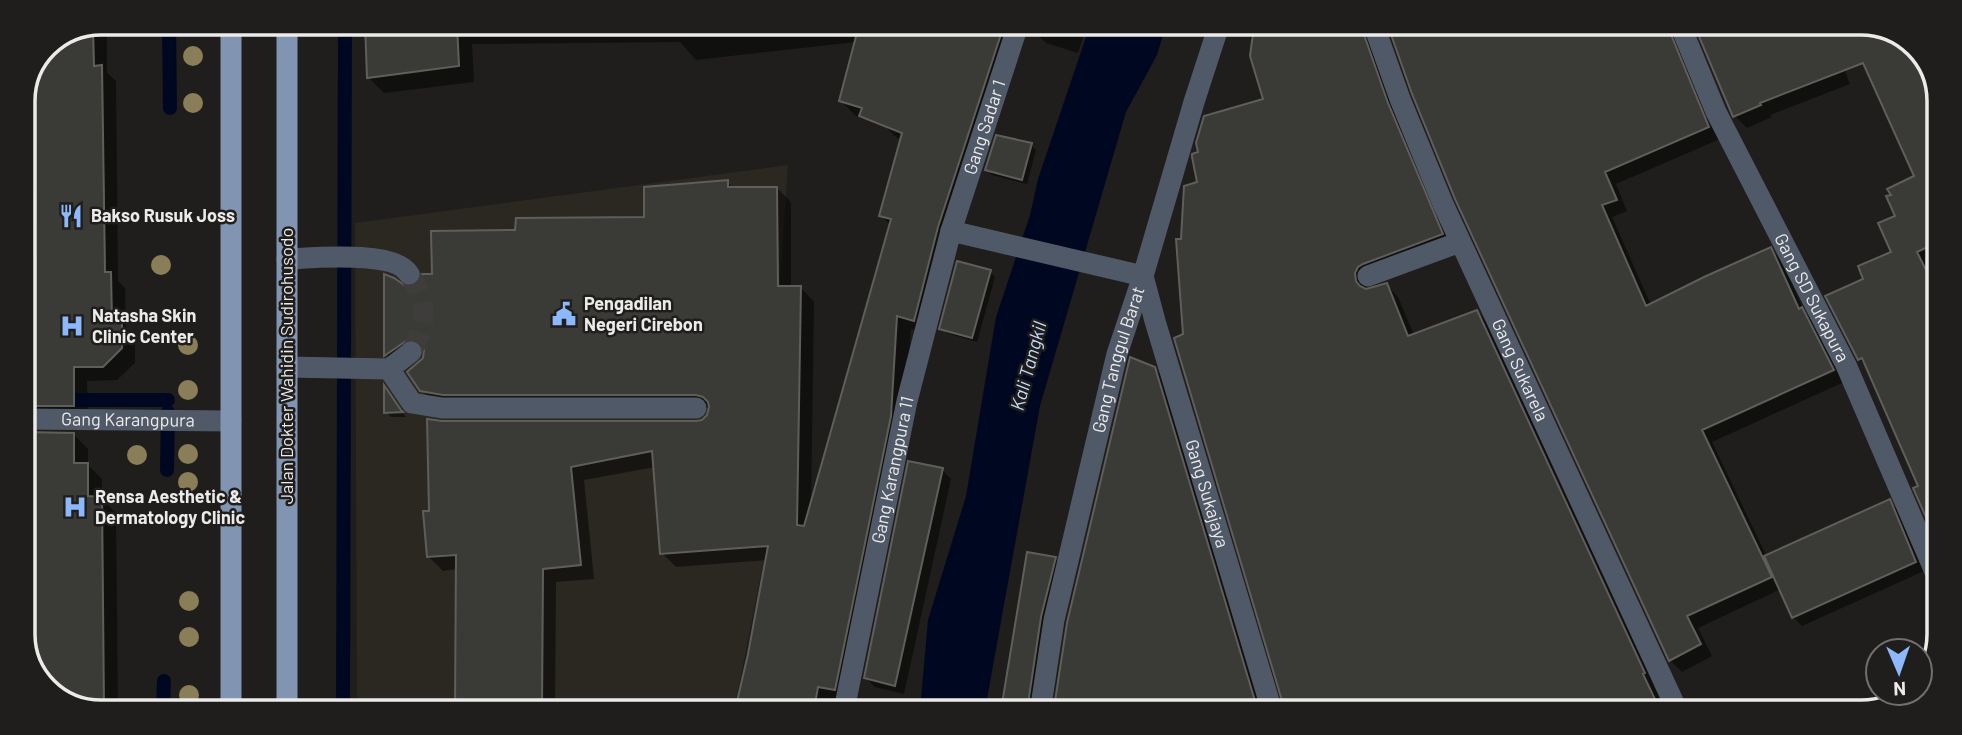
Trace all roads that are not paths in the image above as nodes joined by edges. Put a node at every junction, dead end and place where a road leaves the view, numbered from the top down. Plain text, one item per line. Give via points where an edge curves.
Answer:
1 (231, 35) edge
2 (287, 35) edge
3 (1015, 35) edge
4 (1216, 35) edge
5 (1377, 35) edge
6 (1684, 35) edge
7 (951, 231) junction
8 (1460, 242) junction
9 (287, 258) junction
10 (410, 274) tunnel mouth
11 (1143, 276) junction
12 (1368, 276) dead end
13 (411, 352) tunnel mouth
14 (287, 367) junction
15 (388, 369) junction
16 (696, 408) dead end
17 (35, 419) edge
18 (232, 421) junction
19 (1927, 553) edge
20 (1042, 699) dead end
21 (231, 700) edge
22 (287, 700) edge
23 (846, 700) edge
24 (1269, 700) edge
25 (1672, 700) edge

1 - 18 main road
2 - 9 main road, Jalan Dokter Wahidin Sudirohusodo
3 - 7 street, Gang Sadar 1
4 - 11 street, Gang Tanggul Barat
5 - 8 street, Gang Sukarela
6 - 19 street, Gang SD Sukapura via 1716,111 1846,365
7 - 11 street
7 - 23 street, Gang Karangpura 11 via 907,401
8 - 12 street
8 - 25 street, Gang Sukarela
9 - 10 street via 389,260
9 - 14 main road, Jalan Dokter Wahidin Sudirohusodo
11 - 20 street, Gang Tanggul Barat via 1117,354 1054,620
11 - 24 street, Gang Sukajaya
13 - 15 street
14 - 15 street
14 - 22 main road, Jalan Dokter Wahidin Sudirohusodo
15 - 16 street via 412,403 442,408
17 - 18 street, Gang Karangpura
18 - 21 main road

